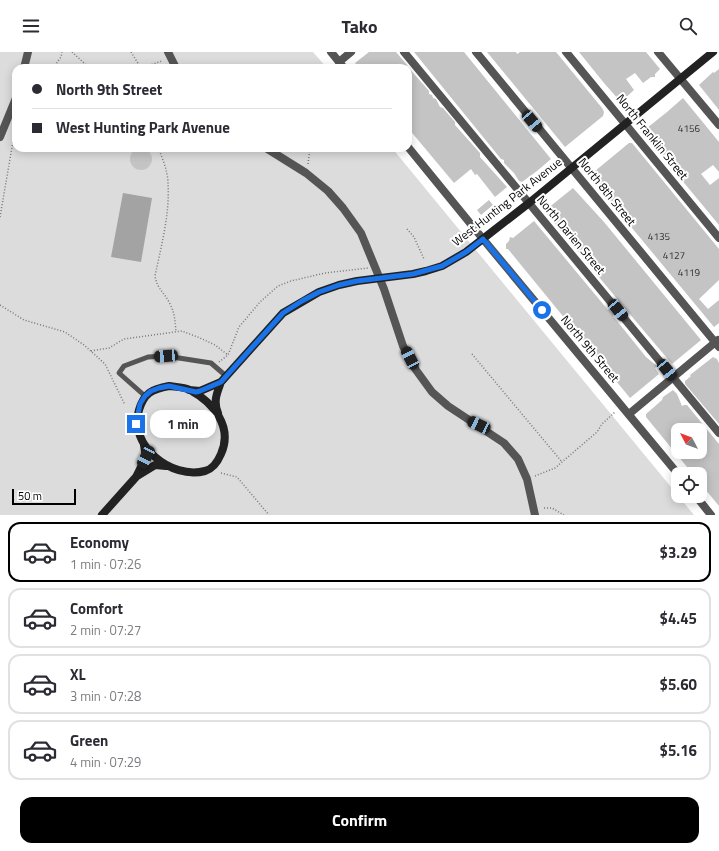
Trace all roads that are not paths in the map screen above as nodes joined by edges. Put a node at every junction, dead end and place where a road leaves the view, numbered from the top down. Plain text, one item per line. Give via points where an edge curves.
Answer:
1 (28, 52) edge
2 (168, 52) edge
3 (331, 52) edge
4 (351, 52) edge
5 (404, 52) edge
6 (476, 52) edge
7 (566, 52) edge
8 (658, 52) edge
9 (713, 52) edge
10 (25, 64) edge
11 (174, 64) edge
12 (341, 64) edge
13 (343, 64) edge
14 (680, 79) junction
15 (12, 108) edge
16 (625, 124) junction
17 (719, 126) edge
18 (0, 137) edge
19 (272, 152) edge
20 (412, 152) edge
21 (571, 168) junction
22 (529, 203) junction
23 (719, 238) edge
24 (483, 239) junction
25 (380, 278) junction
26 (718, 343) edge
27 (673, 377) junction
28 (224, 379) junction
29 (189, 390) junction
30 (145, 396) junction
31 (629, 414) junction
32 (219, 416) junction
33 (719, 433) edge
34 (144, 444) junction
35 (169, 466) junction
36 (672, 467) edge
37 (136, 477) junction
38 (702, 503) edge
39 (102, 515) edge
40 (535, 515) edge
41 (711, 515) edge

1 - 10 street
2 - 11 street
3 - 12 street
4 - 13 street
5 - 22 street, North Darien Street
6 - 21 street, North 8th Street
7 - 16 street, North Franklin Street
8 - 14 street
9 - 14 main road, West Hunting Park Avenue
14 - 16 main road, West Hunting Park Avenue
14 - 17 street
15 - 18 street
16 - 21 main road, West Hunting Park Avenue
16 - 23 street, North Franklin Street
19 - 25 street via 328,191 344,208 361,232
20 - 24 street, North 9th Street
21 - 22 main road, West Hunting Park Avenue
21 - 26 street, North 8th Street
22 - 24 main road, West Hunting Park Avenue
22 - 27 street, North Darien Street
24 - 25 main road, West Hunting Park Avenue via 442,266 413,274
24 - 31 street, North 9th Street
25 - 28 main road, West Hunting Park Avenue via 339,285 319,292 283,313
25 - 40 street via 403,346 416,370 432,392 448,406 504,443 518,459 527,479
26 - 27 street
27 - 31 street
27 - 33 street, North Darien Street
28 - 29 main road, West Hunting Park Avenue via 200,391
28 - 30 lane via 212,363 166,356 148,357 124,366 119,373
28 - 32 main road, West Hunting Park Avenue via 215,396
29 - 30 main road, West Hunting Park Avenue via 169,386
29 - 32 main road, West Hunting Park Avenue via 206,402
30 - 34 main road, West Hunting Park Avenue via 140,404 136,424
31 - 36 street, North 9th Street
32 - 35 main road, West Hunting Park Avenue via 226,432 223,450 213,467 197,472 179,471
34 - 35 main road, West Hunting Park Avenue via 153,455
34 - 37 main road, West Hunting Park Avenue via 146,457
35 - 37 main road, West Hunting Park Avenue via 155,465
37 - 39 main road, West Hunting Park Avenue
38 - 41 street

